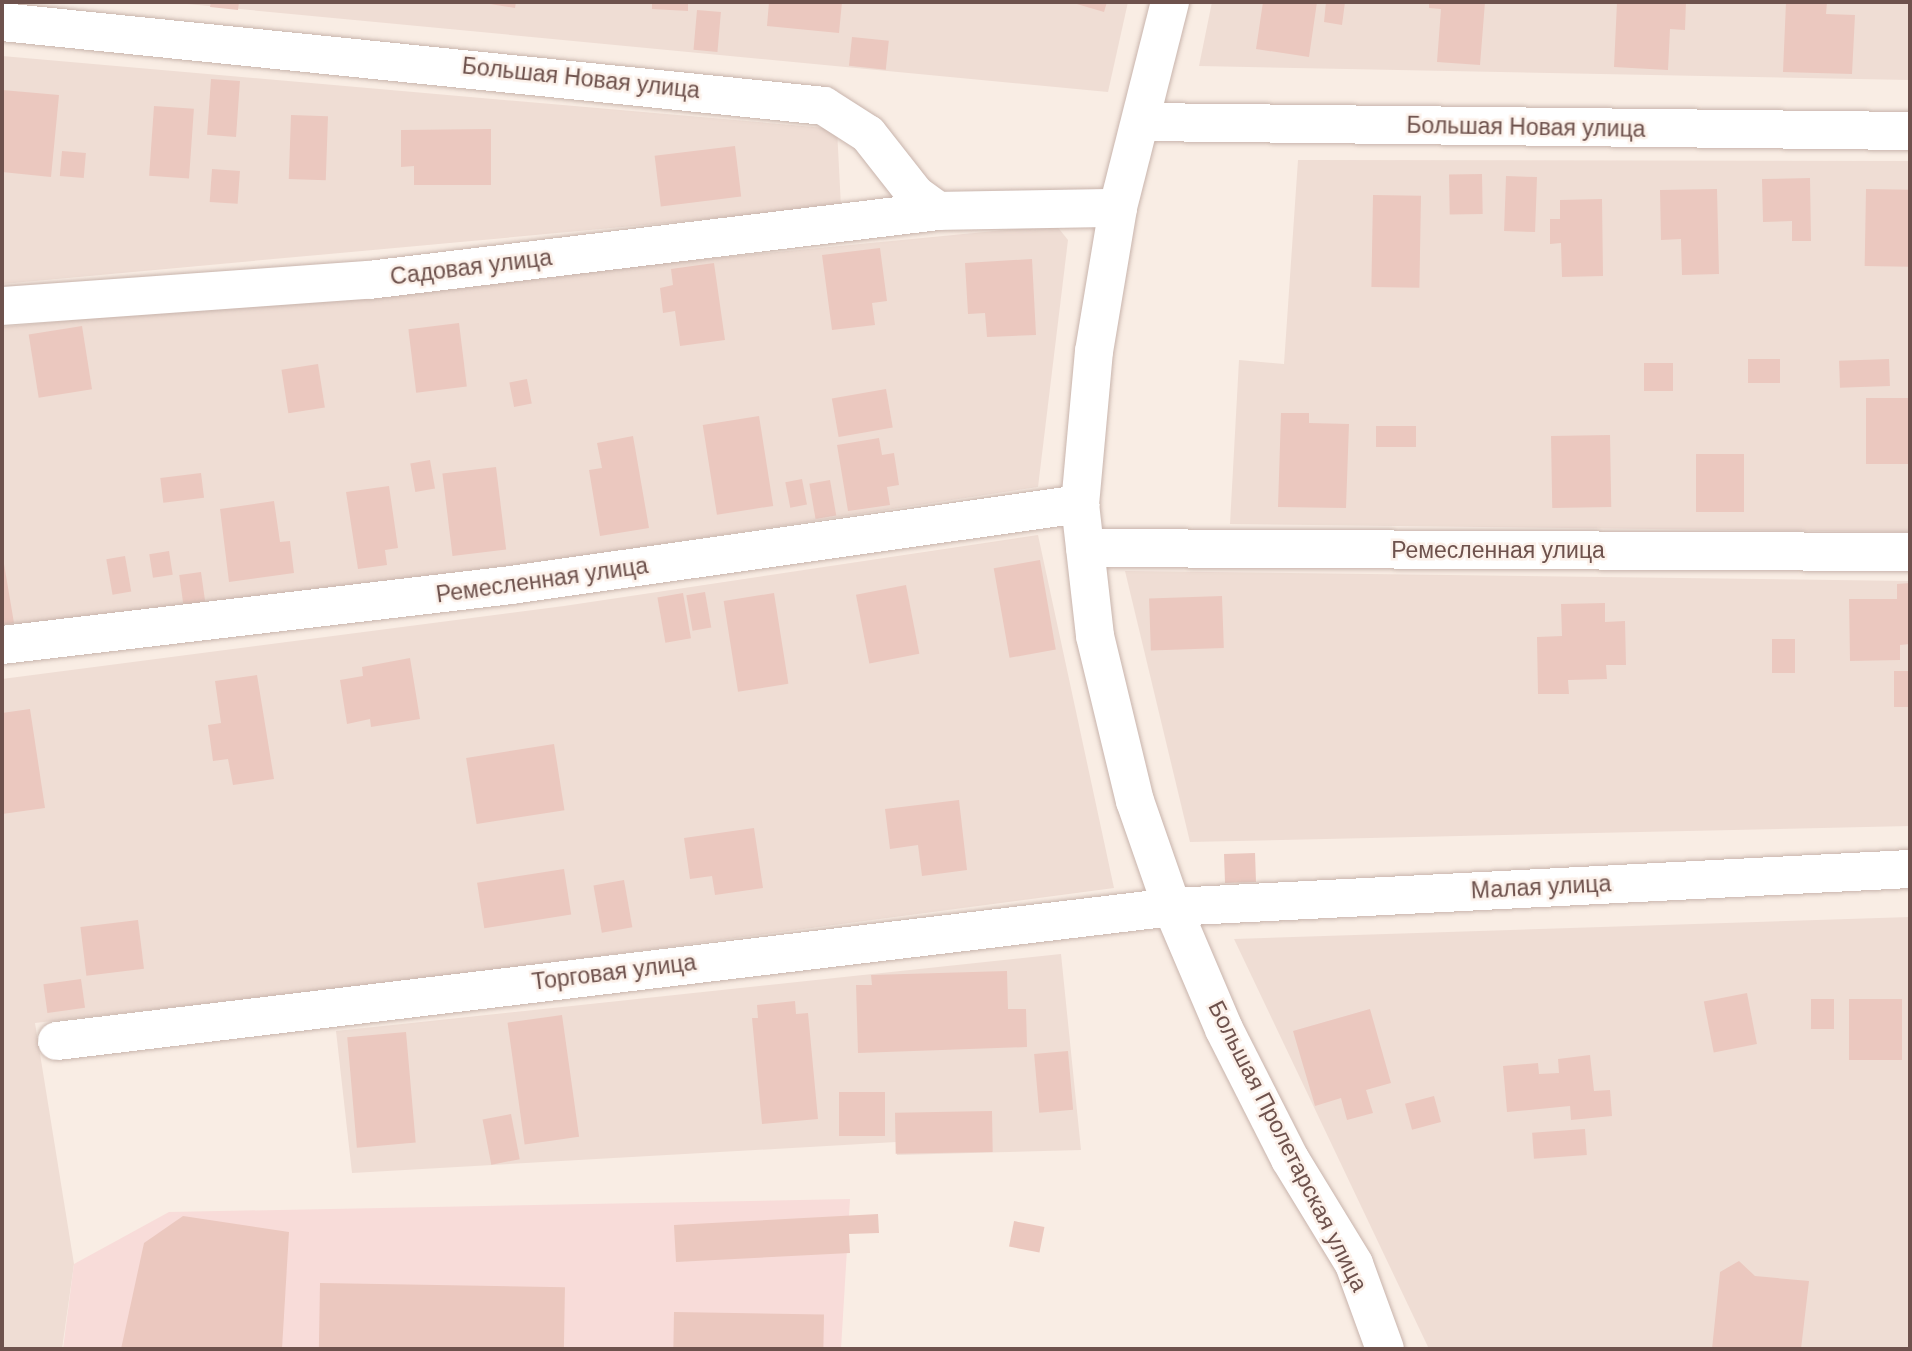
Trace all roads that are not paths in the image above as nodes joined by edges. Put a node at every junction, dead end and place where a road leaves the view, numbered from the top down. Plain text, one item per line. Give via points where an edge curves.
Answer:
1 (1170, 2) edge
2 (2, 22) edge
3 (1141, 122) junction
4 (1910, 131) edge
5 (1118, 208) junction
6 (939, 211) junction
7 (2, 306) edge
8 (1080, 504) junction
9 (1085, 548) junction
10 (1910, 552) edge
11 (2, 645) edge
12 (1910, 869) edge
13 (1172, 907) junction
14 (57, 1041) dead end
15 (1385, 1349) edge

1 - 3 street, Большая Пролетарская улица
2 - 6 street, Большая Новая улица via 824,106 868,134 915,194
3 - 4 street, Большая Новая улица
3 - 5 street, Большая Пролетарская улица
5 - 6 street
5 - 8 street, Большая Пролетарская улица via 1094,351
6 - 7 street, Садовая улица via 369,280
8 - 9 street, Большая Пролетарская улица
8 - 11 street, Ремесленная улица via 512,585
9 - 10 street, Ремесленная улица
9 - 13 street, Большая Пролетарская улица via 1095,636 1114,719
12 - 13 street, Малая улица
13 - 14 street, Торговая улица
13 - 15 street, Большая Пролетарская улица via 1224,1029 1284,1147 1354,1264

